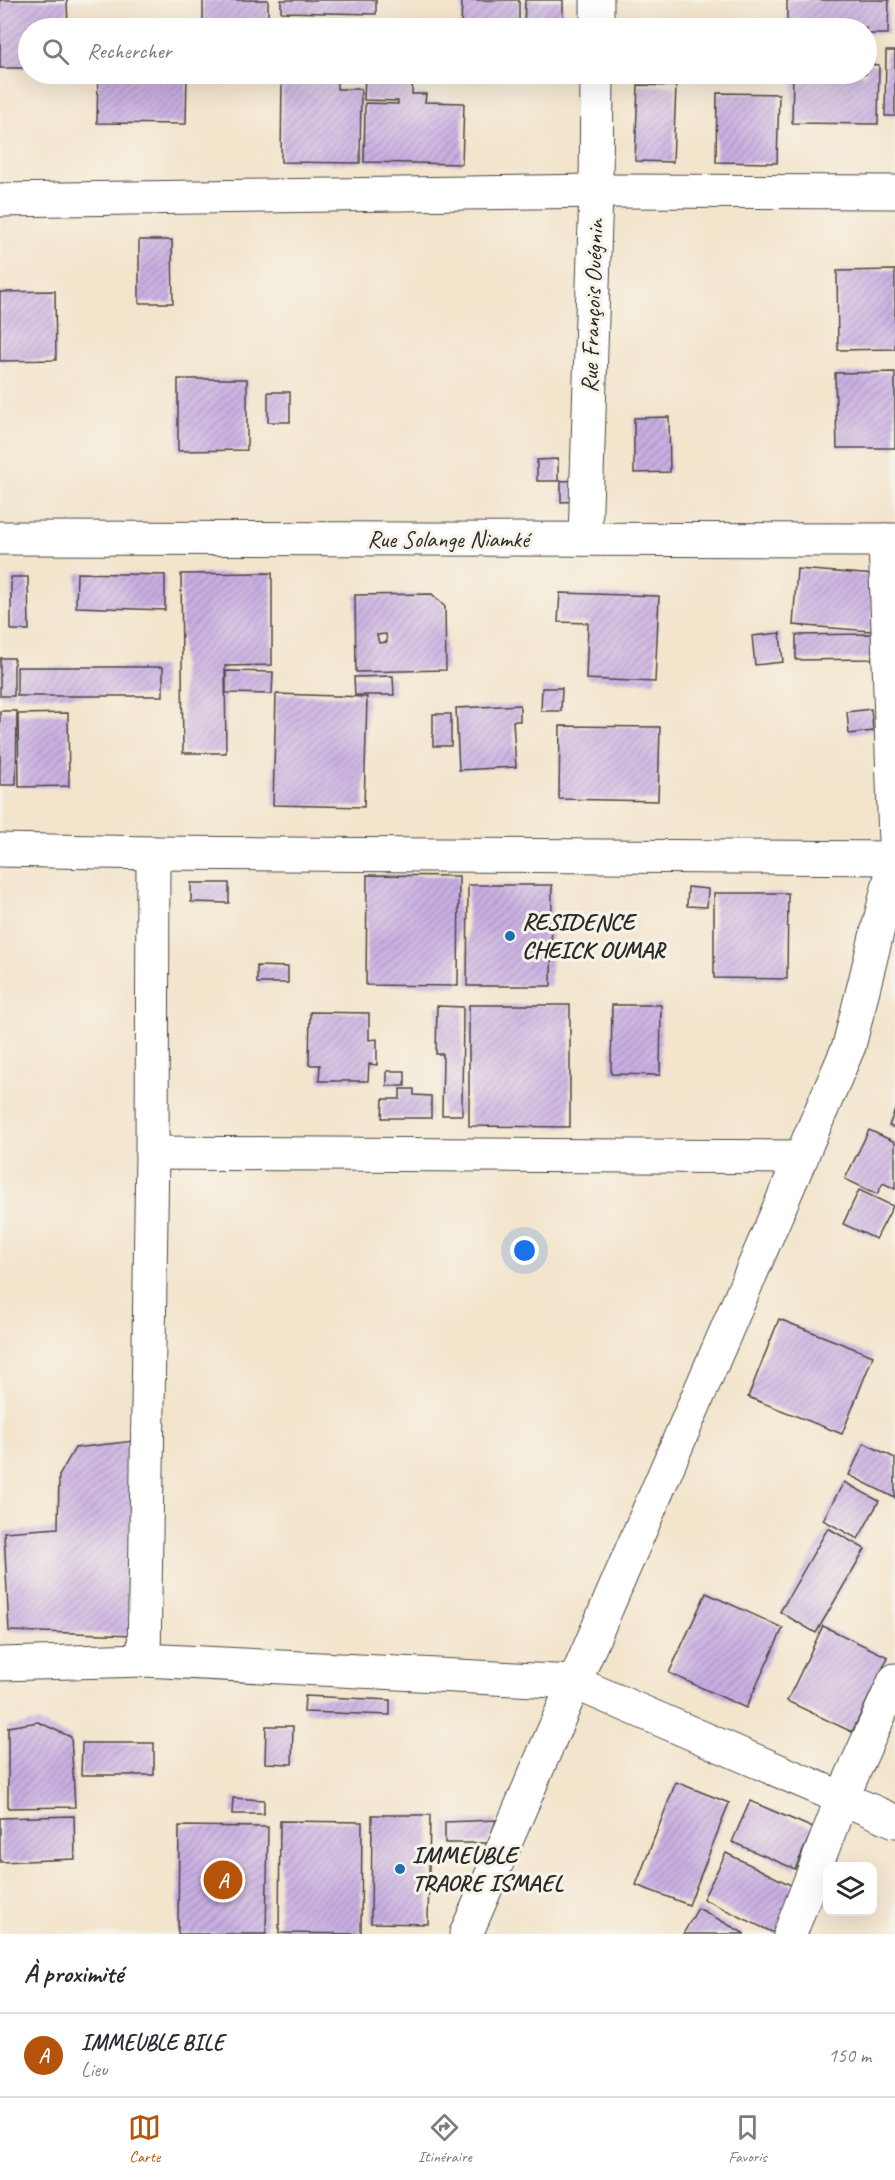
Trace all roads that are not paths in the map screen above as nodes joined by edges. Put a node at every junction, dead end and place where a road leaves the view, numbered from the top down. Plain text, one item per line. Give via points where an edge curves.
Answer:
1 (597, 0) edge
2 (597, 18) edge
3 (597, 84) edge
4 (596, 191) junction
5 (895, 192) edge
6 (0, 200) edge
7 (0, 538) edge
8 (585, 539) junction
9 (890, 540) edge
10 (895, 842) edge
11 (0, 850) edge
12 (153, 853) junction
13 (895, 859) edge
14 (152, 1154) junction
15 (802, 1157) junction
16 (144, 1660) junction
17 (0, 1664) edge
18 (895, 1680) edge
19 (573, 1682) junction
20 (842, 1798) junction
21 (895, 1821) edge
22 (466, 1934) edge
23 (790, 1934) edge

1 - 2 street
3 - 4 street, Rue François Ouégnin
4 - 5 street
4 - 6 street
4 - 8 street, Rue François Ouégnin
7 - 8 street, Rue Solange Niamké
8 - 9 street, Rue Solange Niamké
9 - 10 street
11 - 12 street
12 - 13 street
12 - 14 street
13 - 15 street via 849,1046
14 - 15 street
14 - 16 street
15 - 19 street
16 - 17 street
16 - 19 street
18 - 20 street
19 - 20 street
19 - 22 street
20 - 21 street
20 - 23 street

